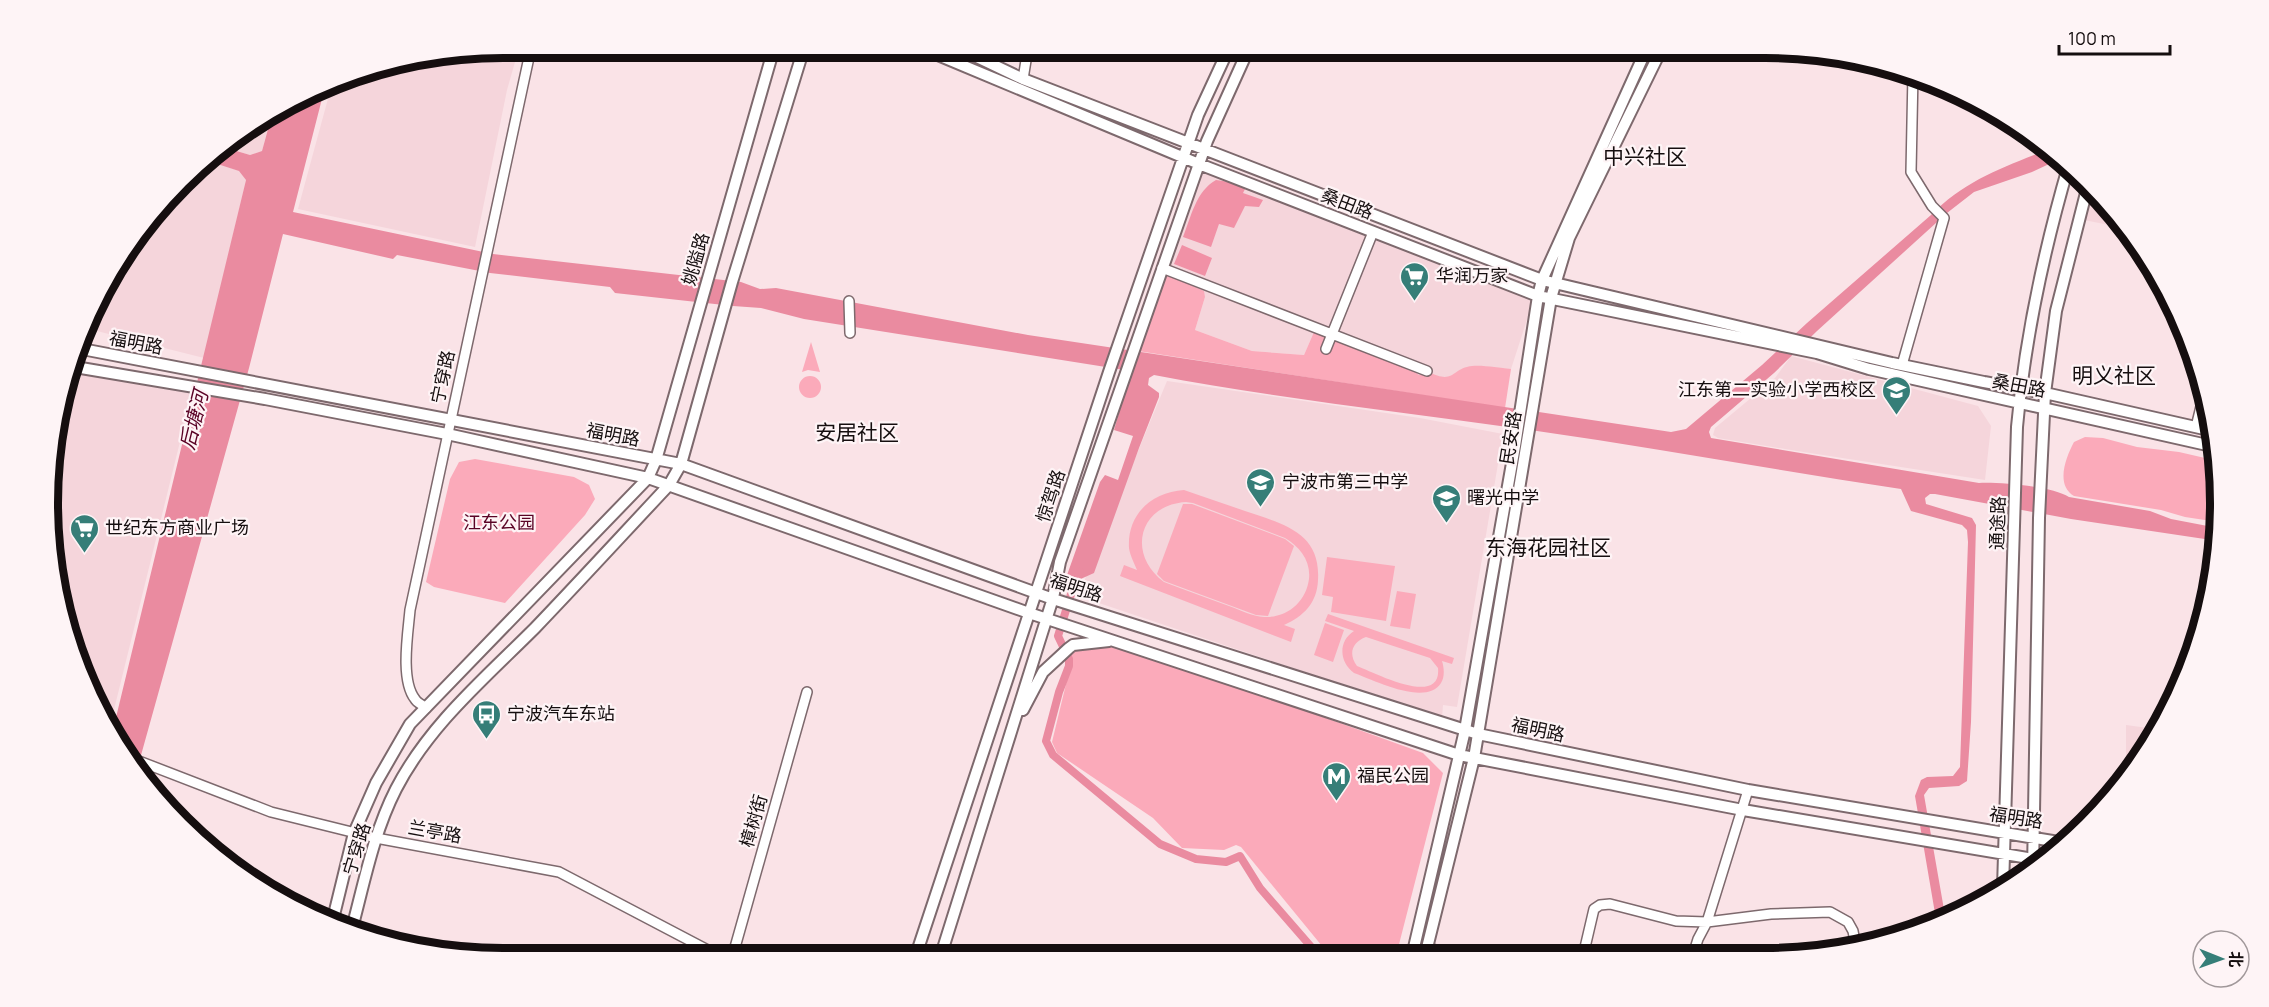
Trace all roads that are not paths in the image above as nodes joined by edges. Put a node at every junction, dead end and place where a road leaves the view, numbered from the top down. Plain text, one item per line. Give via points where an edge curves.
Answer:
1 (529, 58) edge
2 (771, 58) edge
3 (801, 58) edge
4 (945, 58) edge
5 (980, 58) edge
6 (1026, 58) edge
7 (1224, 58) edge
8 (1245, 58) edge
9 (1642, 58) edge
10 (1657, 58) edge
11 (1023, 78) junction
12 (1913, 83) edge
13 (1188, 144) junction
14 (1204, 150) junction
15 (1184, 157) junction
16 (1199, 164) junction
17 (2066, 175) edge
18 (2085, 195) edge
19 (1373, 232) junction
20 (1162, 268) junction
21 (1542, 280) junction
22 (1556, 283) junction
23 (1538, 296) junction
24 (1551, 298) junction
25 (849, 301) dead end
26 (850, 333) dead end
27 (1332, 335) junction
28 (1778, 342) junction
29 (1326, 349) dead end
30 (86, 350) edge
31 (1818, 350) junction
32 (1902, 365) junction
33 (80, 368) edge
34 (1427, 371) dead end
35 (2020, 388) junction
36 (2045, 393) junction
37 (2019, 402) junction
38 (1527, 406) junction
39 (2044, 407) junction
40 (450, 420) junction
41 (2205, 429) edge
42 (447, 434) junction
43 (2207, 445) edge
44 (1521, 446) junction
45 (656, 460) junction
46 (681, 464) junction
47 (648, 478) junction
48 (669, 485) junction
49 (1036, 592) junction
50 (1053, 598) junction
51 (1029, 613) junction
52 (1047, 618) junction
53 (1115, 641) junction
54 (807, 692) dead end
55 (426, 708) junction
56 (1465, 730) junction
57 (1011, 732) junction
58 (1478, 734) junction
59 (1460, 755) junction
60 (1474, 758) junction
61 (141, 762) edge
62 (1748, 790) junction
63 (1743, 810) junction
64 (354, 833) junction
65 (2004, 833) junction
66 (376, 838) junction
67 (2034, 838) junction
68 (2055, 841) edge
69 (2004, 854) junction
70 (2033, 859) joint
71 (2003, 880) edge
72 (334, 915) edge
73 (1707, 922) junction
74 (354, 923) edge
75 (1855, 939) edge
76 (704, 948) edge
77 (735, 948) edge
78 (918, 948) edge
79 (943, 948) edge
80 (1414, 948) edge
81 (1427, 948) edge
82 (1585, 948) edge
83 (1695, 948) edge

1 - 40 street, 宁穿路
2 - 45 main road, 姚隘路
3 - 46 main road
4 - 15 main road, 桑田路
5 - 11 main road, 桑田路
6 - 11 street
7 - 13 main road, 惊驾路
8 - 14 main road, 惊驾路
9 - 21 main road, 民安路
10 - 22 main road, 民安路 via 1569,238
11 - 13 main road, 桑田路
12 - 32 street via 1911,172 1944,218
13 - 14 main road, 桑田路
13 - 15 main road, 惊驾路
14 - 16 main road, 惊驾路
14 - 21 main road, 桑田路
15 - 16 main road, 桑田路
15 - 49 main road, 惊驾路
16 - 19 main road, 桑田路
16 - 20 main road, 惊驾路
17 - 35 main road, 通途路 via 2050,232
18 - 36 main road via 2055,311
19 - 23 main road, 桑田路
19 - 27 street
20 - 27 street
20 - 50 main road, 惊驾路 via 1060,562
21 - 22 main road, 桑田路
21 - 23 main road, 民安路
22 - 24 main road, 民安路
22 - 28 main road, 桑田路
23 - 24 main road, 桑田路
23 - 38 main road, 民安路
24 - 28 main road, 桑田路
24 - 38 main road, 民安路
25 - 26 street
27 - 29 street
27 - 34 street
28 - 31 main road
30 - 40 main road, 福明路
31 - 32 main road, 桑田路
31 - 37 main road, 桑田路 via 1869,369
32 - 35 main road, 桑田路
33 - 42 main road, 福明路
35 - 36 main road, 桑田路
35 - 37 main road, 通途路
36 - 39 main road
36 - 41 main road, 桑田路
37 - 39 main road, 桑田路
37 - 65 main road, 通途路
38 - 44 main road, 民安路
39 - 43 main road, 桑田路
39 - 67 main road
40 - 42 street, 宁穿路
40 - 45 main road, 福明路
42 - 47 main road, 福明路
42 - 55 street, 宁穿路 via 410,610 407,642 409,687 415,700
44 - 56 main road, 民安路
44 - 58 main road, 民安路
45 - 46 main road, 福明路
45 - 47 main road, 姚隘路
46 - 48 main road
46 - 49 main road, 福明路
47 - 48 main road, 福明路
47 - 55 main road, 宁穿路
48 - 51 main road, 福明路
48 - 66 main road, 宁穿路 via 425,742 396,789
49 - 50 main road, 福明路
49 - 51 main road, 惊驾路
50 - 52 main road, 惊驾路
50 - 56 main road, 福明路
51 - 52 main road, 福明路
51 - 78 main road, 惊驾路
52 - 53 main road, 福明路
52 - 57 main road, 惊驾路
53 - 57 main road via 1069,648 1043,672
53 - 59 main road, 福明路
54 - 77 street, 樟树街
55 - 64 main road, 宁穿路 via 410,724
56 - 58 main road, 福明路
56 - 59 main road, 民安路
57 - 79 main road, 惊驾路
58 - 60 main road, 民安路
58 - 62 main road, 福明路
59 - 60 main road, 福明路
59 - 80 main road, 民安路
60 - 63 main road, 福明路
60 - 81 main road, 民安路
61 - 64 street, 兰亭路 via 271,812
62 - 63 street
62 - 65 main road, 福明路
63 - 69 main road, 福明路
63 - 73 street
64 - 66 street, 兰亭路
64 - 72 main road, 宁穿路
65 - 67 main road, 福明路
65 - 69 main road, 通途路
66 - 74 main road, 宁穿路
66 - 76 street, 兰亭路 via 559,872
67 - 68 main road, 福明路
67 - 70 main road
69 - 70 main road, 福明路
69 - 71 main road, 通途路
73 - 75 street via 1830,912 1848,922
73 - 82 street via 1676,921 1610,904 1600,905 1594,909
73 - 83 street

